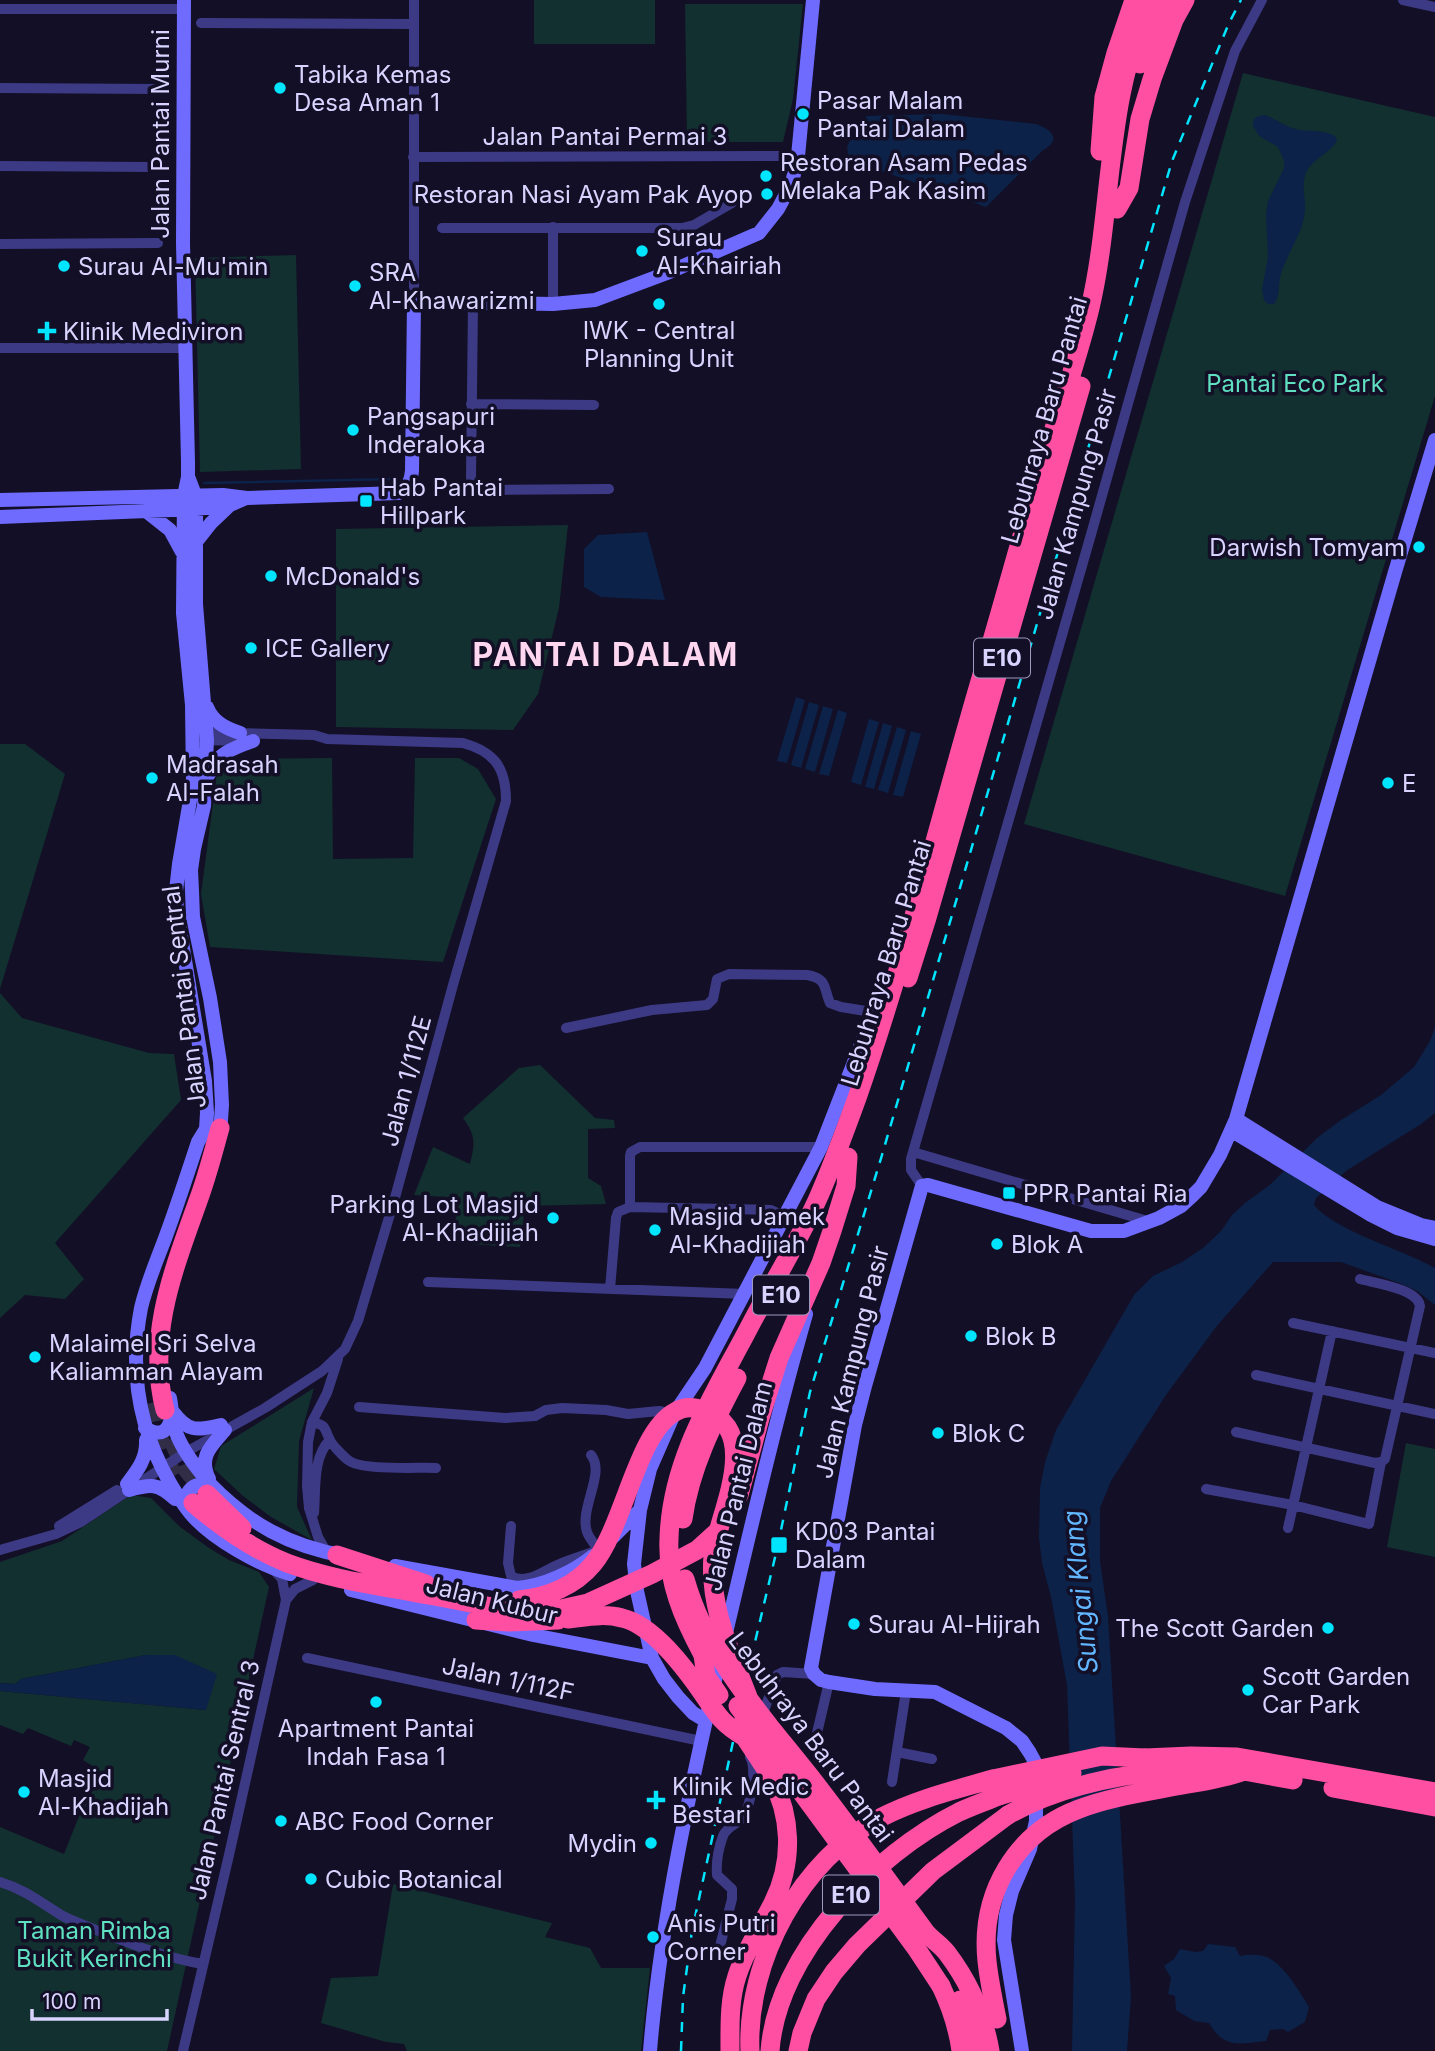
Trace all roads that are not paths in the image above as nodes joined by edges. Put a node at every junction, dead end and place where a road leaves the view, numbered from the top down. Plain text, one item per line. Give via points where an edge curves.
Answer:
1 (414, 0) edge
2 (813, 0) edge
3 (1134, 0) edge
4 (1152, 0) edge
5 (1166, 0) edge
6 (1185, 0) edge
7 (1262, 0) edge
8 (1403, 0) edge
9 (184, 5) edge
10 (1435, 7) edge
11 (0, 9) edge
12 (201, 23) dead end
13 (414, 24) junction
14 (1144, 34) junction
15 (0, 88) edge
16 (160, 89) dead end
17 (798, 156) junction
18 (413, 157) junction
19 (0, 166) edge
20 (154, 167) dead end
21 (732, 203) dead end
22 (1112, 208) junction
23 (553, 227) junction
24 (442, 228) dead end
25 (158, 243) dead end
26 (0, 244) edge
27 (414, 302) junction
28 (473, 303) junction
29 (553, 304) junction
30 (0, 348) edge
31 (186, 348) junction
32 (471, 404) junction
33 (594, 405) dead end
34 (1434, 447) edge
35 (609, 489) dead end
36 (247, 498) junction
37 (0, 500) edge
38 (190, 502) junction
39 (230, 505) junction
40 (146, 511) junction
41 (0, 517) edge
42 (196, 542) junction
43 (183, 557) junction
44 (204, 699) junction
45 (192, 736) junction
46 (207, 736) junction
47 (246, 737) junction
48 (206, 781) junction
49 (923, 883) junction
50 (176, 891) junction
51 (192, 891) junction
52 (210, 998) junction
53 (193, 1001) junction
54 (872, 1012) junction
55 (565, 1028) dead end
56 (1234, 1125) junction
57 (213, 1128) junction
58 (821, 1147) junction
59 (913, 1152) junction
60 (848, 1157) junction
61 (922, 1186) junction
62 (630, 1207) junction
63 (1374, 1211) junction
64 (786, 1217) junction
65 (1151, 1222) junction
66 (1435, 1228) edge
67 (1435, 1238) edge
68 (821, 1263) junction
69 (1360, 1279) dead end
70 (428, 1282) dead end
71 (610, 1289) junction
72 (745, 1294) junction
73 (1293, 1323) dead end
74 (1332, 1331) junction
75 (1409, 1348) junction
76 (1435, 1353) edge
77 (339, 1356) junction
78 (1256, 1375) dead end
79 (1319, 1389) junction
80 (1397, 1406) junction
81 (359, 1407) dead end
82 (163, 1408) junction
83 (674, 1414) junction
84 (1435, 1414) edge
85 (312, 1422) junction
86 (223, 1427) junction
87 (145, 1428) junction
88 (1236, 1432) dead end
89 (330, 1440) junction
90 (1306, 1448) junction
91 (184, 1450) junction
92 (591, 1455) dead end
93 (1381, 1462) junction
94 (161, 1466) junction
95 (436, 1468) dead end
96 (128, 1487) junction
97 (1206, 1489) dead end
98 (201, 1500) junction
99 (1293, 1505) junction
100 (640, 1510) junction
101 (312, 1523) junction
102 (511, 1525) dead end
103 (1288, 1528) dead end
104 (602, 1548) junction
105 (636, 1548) junction
106 (0, 1550) edge
107 (332, 1554) junction
108 (271, 1566) junction
109 (317, 1581) junction
110 (679, 1581) junction
111 (426, 1583) junction
112 (286, 1600) junction
113 (526, 1606) junction
114 (476, 1620) junction
115 (703, 1655) junction
116 (307, 1658) dead end
117 (652, 1658) junction
118 (814, 1674) junction
119 (829, 1682) junction
120 (905, 1690) junction
121 (750, 1702) junction
122 (706, 1721) junction
123 (817, 1733) dead end
124 (743, 1736) junction
125 (701, 1741) junction
126 (897, 1752) junction
127 (932, 1759) dead end
128 (1244, 1772) junction
129 (892, 1782) dead end
130 (996, 1788) junction
131 (1435, 1792) edge
132 (1435, 1807) edge
133 (0, 1882) edge
134 (719, 1950) dead end
135 (203, 1964) junction
136 (951, 1981) junction
137 (183, 2051) edge
138 (650, 2051) edge
139 (730, 2051) edge
140 (750, 2051) edge
141 (770, 2051) edge
142 (798, 2051) edge
143 (961, 2051) edge
144 (975, 2051) edge
145 (990, 2051) edge
146 (1000, 2051) edge
147 (1022, 2051) edge

1 - 13 street
2 - 17 street
3 - 22 highway via 1104,97 1098,170
4 - 14 highway, Lebuhraya Baru Pantai / E10
5 - 14 highway, Lebuhraya Baru Pantai / E10
6 - 22 highway via 1152,79 1129,188
7 - 59 street, Jalan Kampung Pasir via 1235,51 1185,202
8 - 10 street
9 - 11 street
9 - 31 street, Jalan Pantai Murni
12 - 13 street
13 - 18 street
14 - 22 highway, Lebuhraya Baru Pantai / E10
15 - 16 street
17 - 18 street, Jalan Pantai Permai 3
17 - 29 street via 792,183 759,233 618,293
18 - 27 street
19 - 20 street
21 - 23 street via 682,228
22 - 49 highway, Lebuhraya Baru Pantai / E10 via 1091,305
22 - 60 highway, Lebuhraya Baru Pantai / E10 via 1102,308 1067,435 926,921
23 - 24 street
23 - 29 street
25 - 26 street
27 - 28 street
27 - 36 street via 411,477 407,486 399,493
28 - 29 street
28 - 32 street
30 - 31 street
31 - 38 street, Jalan Pantai Murni
32 - 33 street
32 - 35 street via 471,478 481,490
34 - 56 street
36 - 38 street via 223,495
36 - 39 street
37 - 38 street
38 - 39 street
38 - 40 street
38 - 42 street, Jalan Pantai Sentral
38 - 43 street, Jalan Pantai Sentral
39 - 42 street
40 - 41 street
40 - 43 street via 170,530
42 - 44 street, Jalan Pantai Sentral
43 - 45 street, Jalan Pantai Sentral
44 - 46 street, Jalan Pantai Sentral
44 - 47 street via 217,722
45 - 46 street
45 - 50 street, Jalan Pantai Sentral via 193,783
46 - 47 street
46 - 48 street, Jalan Pantai Sentral
47 - 48 street via 216,760
47 - 77 street, Jalan 1/112E via 314,743 327,739 463,743 492,755 503,778 506,801 367,1294 351,1339
48 - 51 street, Jalan Pantai Sentral
49 - 54 highway
49 - 110 highway, Lebuhraya Baru Pantai / E10 via 832,1165 696,1425 675,1485 668,1542
50 - 51 street
50 - 53 street, Jalan Pantai Sentral
51 - 52 street, Jalan Pantai Sentral
52 - 53 street
52 - 57 street, Jalan Pantai Sentral via 222,1086 222,1105
53 - 57 street, Jalan Pantai Sentral via 207,1113
54 - 55 street via 830,1003 817,977 729,974 716,981 713,999 707,1004
54 - 58 street
56 - 63 street
56 - 65 street via 1201,1187 1181,1206
57 - 82 highway via 204,1185 171,1275 161,1317
57 - 87 street, Jalan Pantai Sentral via 198,1142 142,1307 137,1387
58 - 62 street via 640,1147 630,1156
58 - 64 street
59 - 61 street, Jalan Kampung Pasir via 911,1170
59 - 65 street
60 - 68 highway via 846,1186
60 - 110 highway, Lebuhraya Baru Pantai / E10 via 709,1430 683,1517
61 - 65 street via 1091,1231 1124,1231
61 - 118 street, Jalan Kampung Pasir via 855,1425 812,1660
62 - 64 street via 771,1210
62 - 71 street via 616,1218
63 - 66 street
63 - 67 street via 1397,1228
64 - 72 street
68 - 113 highway, bridge via 771,1382 735,1508 710,1540 652,1574 588,1603
68 - 122 street, Jalan Pantai Dalam via 774,1427
69 - 75 street via 1404,1290 1419,1301
70 - 71 street
71 - 72 street
72 - 83 street
73 - 74 street
74 - 75 street
74 - 79 street
75 - 76 street
75 - 80 street
77 - 85 street
77 - 86 street, Jalan 1/112E via 322,1371
78 - 79 street
79 - 80 street
79 - 90 street
80 - 84 street
80 - 93 street
81 - 83 street via 505,1418 562,1408
82 - 86 street via 194,1429
82 - 87 street via 171,1423 162,1432
82 - 91 street, Jalan Pantai Sentral
83 - 100 street via 650,1469
85 - 89 street via 323,1424
85 - 101 street via 307,1486
86 - 91 street, Jalan 1/112E
86 - 98 street via 205,1456 207,1474
87 - 94 street, Jalan Pantai Sentral
87 - 96 street via 144,1458
88 - 90 street
89 - 95 street via 347,1460 359,1466
89 - 101 street via 319,1460
90 - 93 street
90 - 99 street
91 - 94 street, Jalan 1/112E
91 - 98 street, Jalan Pantai Sentral via 200,1473
92 - 104 street via 596,1469 585,1514 587,1534
93 - 99 street via 1369,1524
94 - 96 street, Jalan 1/112E
94 - 98 street, Jalan Pantai Sentral
96 - 98 street via 155,1486
96 - 106 street, Jalan 1/112E via 39,1539
97 - 99 street
98 - 107 street, Jalan Pantai Sentral via 237,1510 277,1535
98 - 108 street, Jalan Pantai Sentral via 231,1546
98 - 111 highway via 270,1544
99 - 103 street
100 - 104 street
100 - 105 street
101 - 107 street
102 - 104 street via 508,1563 511,1576 518,1580
104 - 105 street via 621,1539
104 - 111 street via 584,1563 528,1587
105 - 117 street via 637,1591
107 - 111 highway
108 - 109 street, Jalan Pantai Sentral
108 - 112 street via 282,1579
109 - 111 highway
109 - 112 street via 295,1589
109 - 114 street, Jalan Kubur
110 - 115 highway, Lebuhraya Baru Pantai / E10 via 686,1623
110 - 121 highway, Lebuhraya Baru Pantai / E10, bridge via 708,1640
111 - 113 highway
112 - 135 street, Jalan Pantai Sentral 3
113 - 121 highway, bridge via 592,1566 612,1532 650,1438 665,1418 687,1408 711,1413 731,1432 735,1460 715,1543 713,1581 720,1623
114 - 117 street, Jalan Kubur
114 - 124 highway, bridge via 625,1618 662,1644 726,1726
115 - 124 highway, Lebuhraya Baru Pantai / E10, bridge via 706,1676
115 - 136 highway, Lebuhraya Baru Pantai / E10, bridge via 916,1948
116 - 125 street, Jalan 1/112F
117 - 122 street via 678,1697
118 - 119 street
118 - 134 street via 777,1675 748,1754 754,1768 745,1813 723,1836 716,1868 732,1889
119 - 120 street
119 - 123 street
120 - 126 street
120 - 147 street via 935,1692 990,1718 1021,1741 1036,1764 1036,1821 1012,1891 1004,1940
121 - 136 highway, Lebuhraya Baru Pantai / E10, bridge via 927,1934
122 - 125 street, Jalan Pantai Dalam
124 - 139 highway, Lebuhraya Baru Pantai / E10, bridge via 780,1792 788,1829 784,1871 774,1901 736,1977
125 - 138 street, Jalan Pantai Dalam via 660,1959
126 - 127 street
126 - 129 street
128 - 132 highway, E10
128 - 142 highway, E10, bridge via 1164,1771 1118,1777 1045,1797 1008,1815 933,1871 857,1945 816,1999
128 - 146 highway, bridge via 1102,1802 1057,1819 1028,1840 1003,1875 987,1925 987,1960
130 - 131 highway, bridge via 1102,1756 1191,1756 1237,1757
130 - 140 highway via 918,1802 883,1816 815,1872 766,1954 750,2023
130 - 141 highway, Lebuhraya Baru Pantai / E10 via 906,1846 844,1901 799,1961 776,2015
133 - 135 street via 108,1935
135 - 137 street, Jalan Pantai Sentral 3
136 - 143 highway, Lebuhraya Baru Pantai / E10 via 950,2005
136 - 144 highway, Lebuhraya Baru Pantai / E10 via 970,2022
136 - 145 highway, Lebuhraya Baru Pantai / E10 via 985,2024

